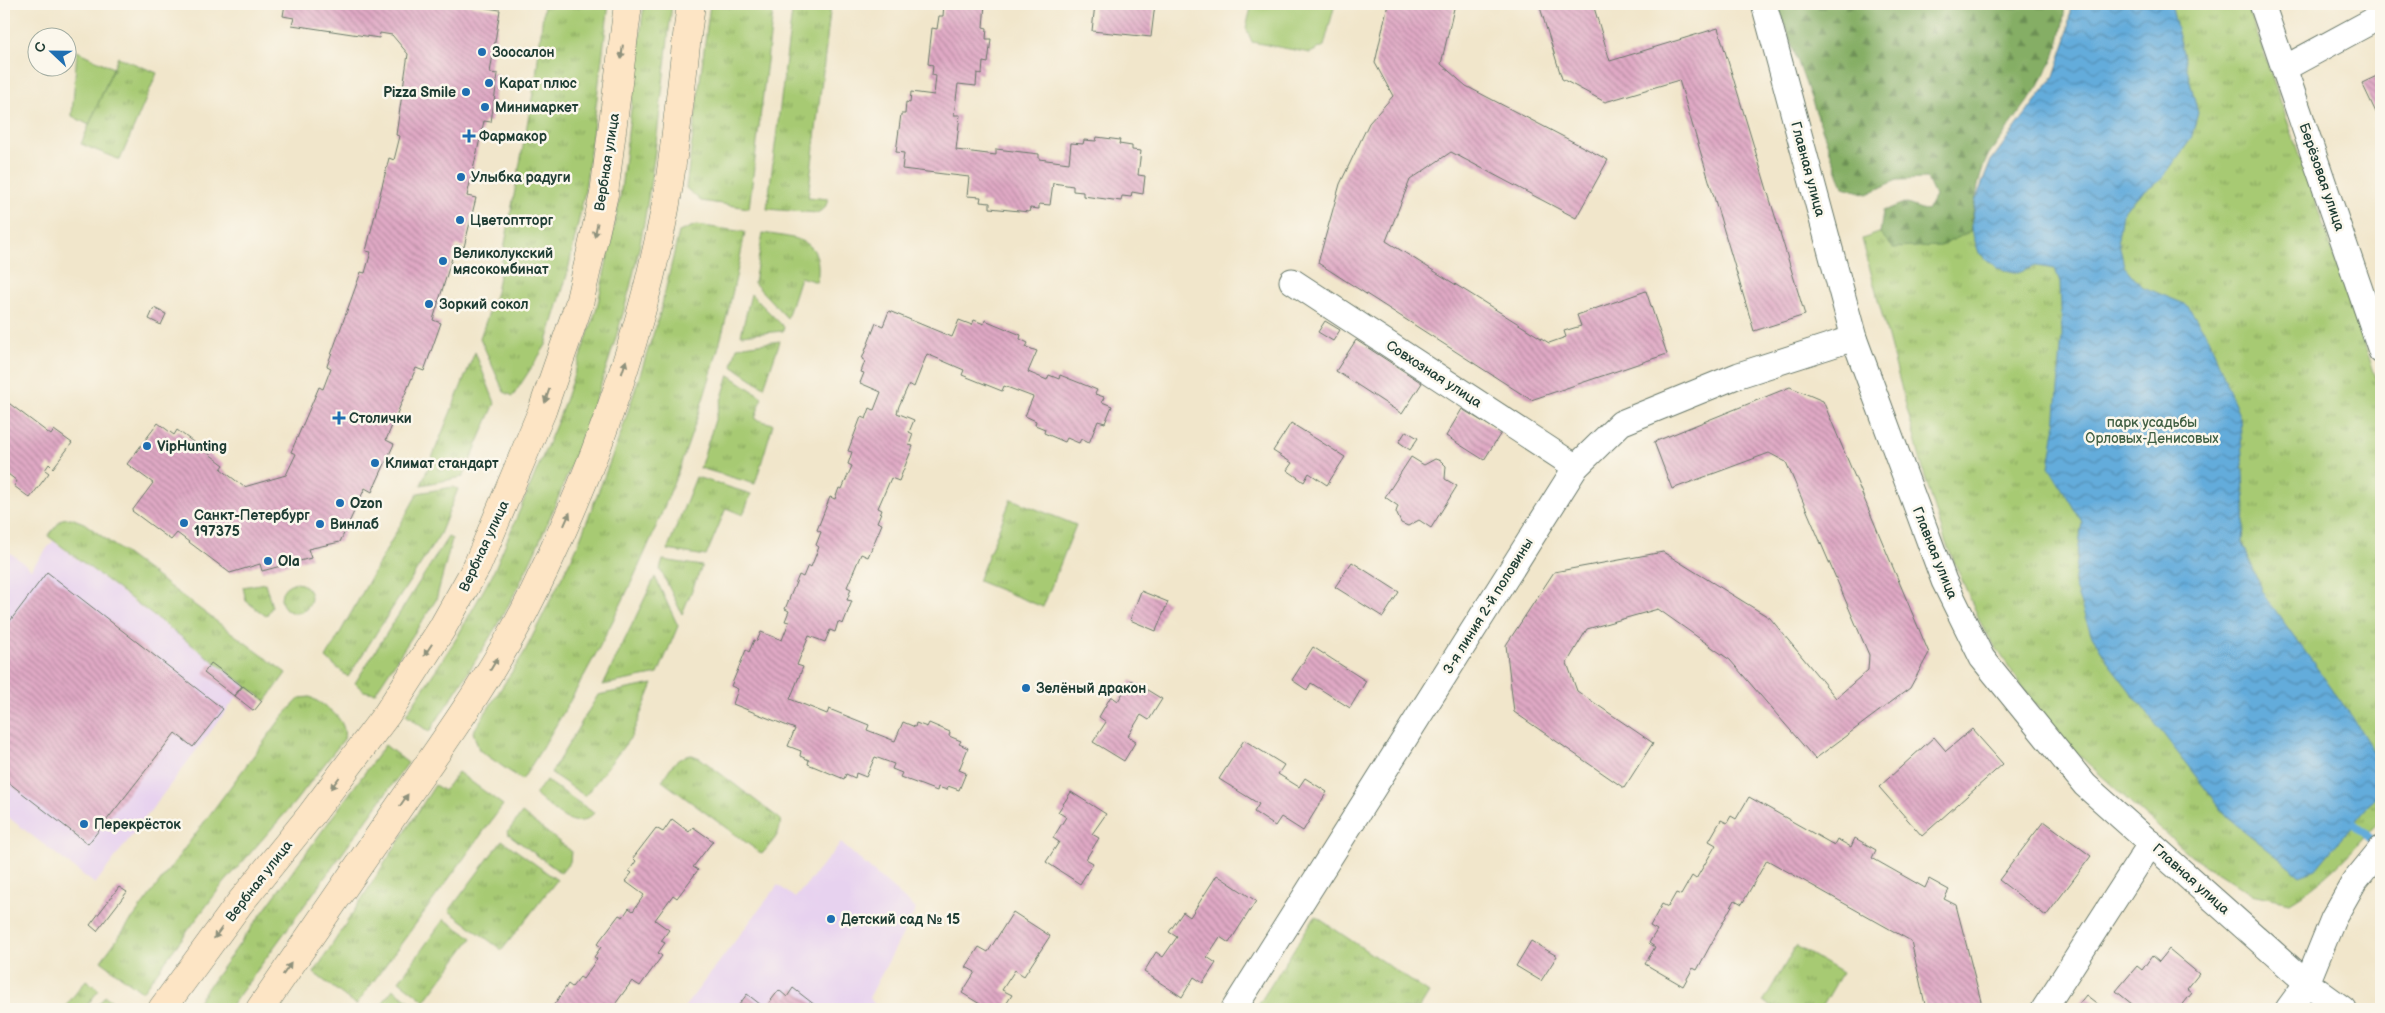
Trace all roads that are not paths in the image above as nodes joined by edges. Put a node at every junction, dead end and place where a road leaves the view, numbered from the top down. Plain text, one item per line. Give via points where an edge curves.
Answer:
1 (628, 4) edge
2 (691, 4) edge
3 (1764, 4) edge
4 (2262, 4) edge
5 (2381, 16) edge
6 (2285, 68) junction
7 (1292, 281) dead end
8 (1854, 338) junction
9 (2381, 351) edge
10 (1576, 466) junction
11 (2151, 843) junction
12 (2381, 849) edge
13 (2307, 984) junction
14 (162, 1009) edge
15 (260, 1009) edge
16 (1234, 1009) edge
17 (2044, 1009) edge
18 (2288, 1009) edge
19 (2343, 1009) edge

1 -> 14 main road, Вербная улица via 604,194 579,304 542,411 477,566 387,714
15 -> 2 main road via 494,664 532,596 573,506 602,434 650,275 665,208
3 - 8 street, Главная улица
4 - 6 street, Берёзовая улица
5 - 6 street
6 - 9 street, Берёзовая улица
7 - 10 street, Совхозная улица
8 - 10 street, 3-я линия 2-й половины via 1739,375 1621,423
8 - 11 street, Главная улица via 1944,581 1982,658 2085,785
10 - 16 street, 3-я линия 2-й половины
11 - 13 street, Главная улица
11 - 17 street
12 - 13 street via 2354,882 2333,919
13 - 18 street
13 - 19 street, Главная улица

